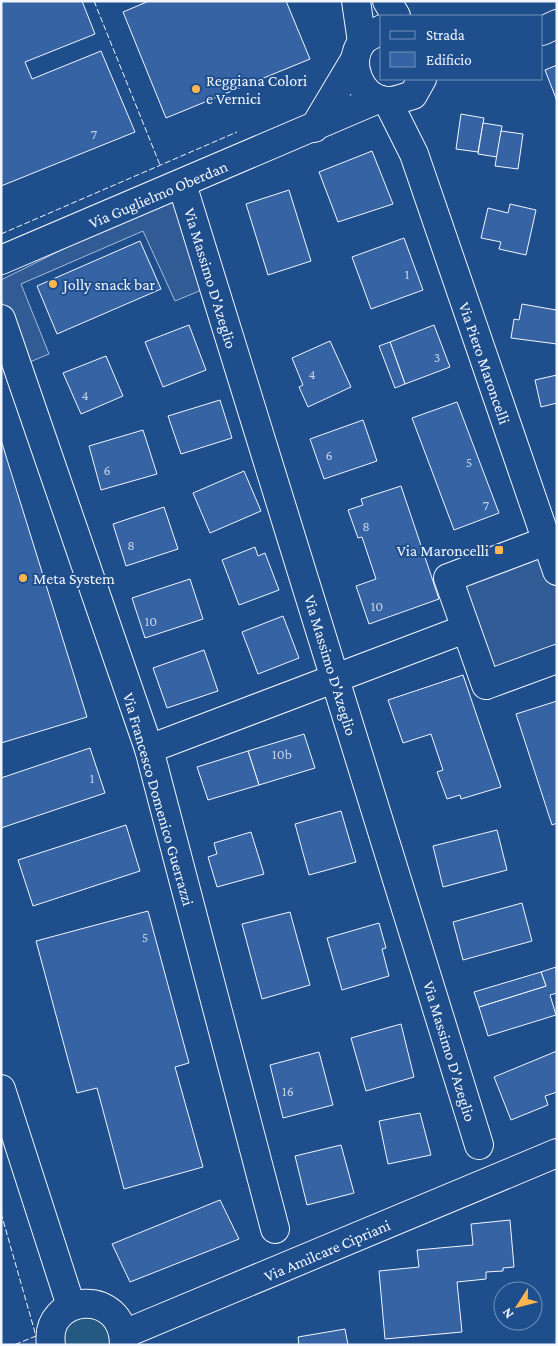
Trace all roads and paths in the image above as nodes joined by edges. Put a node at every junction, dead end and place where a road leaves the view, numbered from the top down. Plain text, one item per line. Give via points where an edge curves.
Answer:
1 (356, 1) edge
2 (387, 1) edge
3 (395, 15) edge
4 (557, 24) edge
5 (543, 31) edge
6 (366, 44) edge
7 (400, 94) edge
8 (314, 128) junction
9 (182, 184) junction
10 (1, 260) edge
11 (1, 319) edge
12 (553, 558) edge
13 (465, 629) junction
14 (557, 659) edge
15 (335, 678) junction
16 (149, 749) junction
17 (1, 1089) edge
18 (479, 1145) dead end
19 (557, 1153) edge
20 (544, 1163) edge
21 (275, 1229) dead end
22 (72, 1306) junction
23 (124, 1340) edge
24 (51, 1345) edge

1 - 6 street
2 - 3 street
4 - 5 street
6 - 7 street via 359,84
6 - 8 street
7 - 8 street, Via Guglielmo Oberdan
7 - 12 street, Via Piero Maroncelli via 414,154
8 - 9 street, Via Guglielmo Oberdan
9 - 10 street, Via Guglielmo Oberdan
9 - 15 street, Via Massimo D'Azeglio
11 - 16 street, Via Francesco Domenico Guerrazzi
12 - 13 street via 448,578
13 - 14 street via 486,685
13 - 15 street
15 - 16 street
15 - 18 street, Via Massimo D'Azeglio
16 - 21 street, Via Francesco Domenico Guerrazzi
17 - 22 street
19 - 20 street, Via Amilcare Cipriani
20 - 23 street, Via Amilcare Cipriani
22 - 23 street via 83,1303 105,1307 121,1323
22 - 24 street via 57,1318

